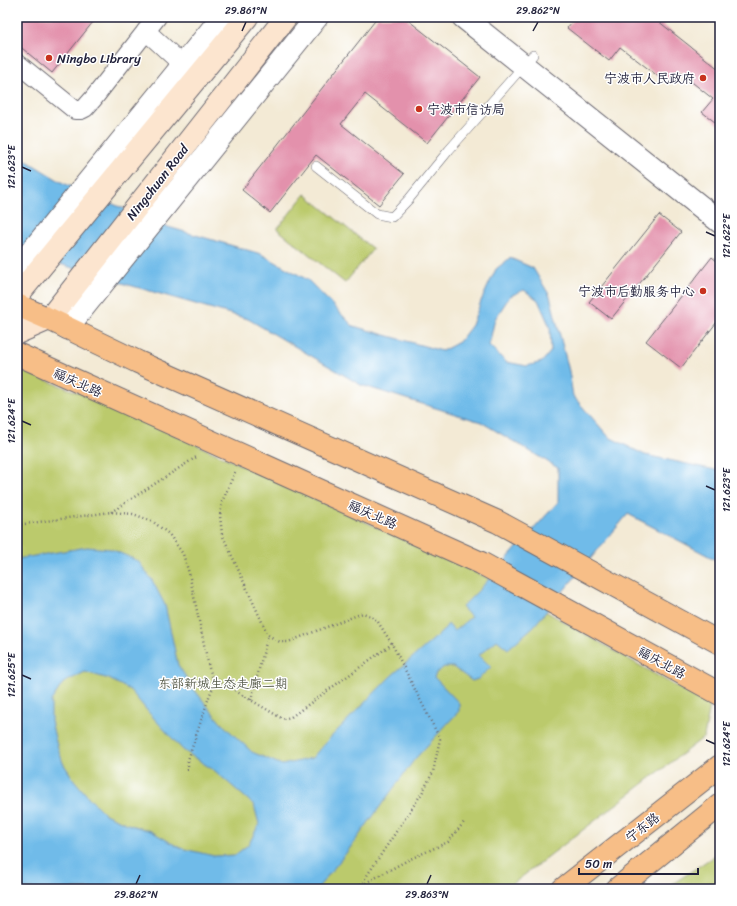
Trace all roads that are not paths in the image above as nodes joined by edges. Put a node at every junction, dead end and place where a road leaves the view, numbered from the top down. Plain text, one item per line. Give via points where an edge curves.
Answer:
1 (157, 17) edge
2 (222, 17) edge
3 (247, 17) edge
4 (286, 17) edge
5 (317, 17) edge
6 (463, 17) edge
7 (487, 17) edge
8 (146, 31) junction
9 (529, 60) junction
10 (17, 63) edge
11 (183, 65) junction
12 (316, 166) dead end
13 (89, 194) junction
14 (720, 207) edge
15 (720, 222) edge
16 (44, 251) junction
17 (17, 269) edge
18 (98, 272) junction
19 (17, 296) edge
20 (17, 305) edge
21 (58, 323) junction
22 (17, 333) edge
23 (17, 354) edge
24 (720, 644) edge
25 (720, 694) edge
26 (720, 766) edge
27 (720, 805) edge
28 (563, 889) edge
29 (616, 889) edge

1 - 8 street
2 - 11 street
3 - 13 main road
4 - 18 main road, Ningchuan Road via 133,212
5 - 18 street via 154,220
6 - 9 street
7 - 9 street
8 - 10 street via 93,99 81,110 75,110
8 - 11 street
9 - 12 lane via 392,216 377,214
9 - 14 street
9 - 15 street
11 - 13 street
13 - 16 main road
16 - 17 street
16 - 19 main road
18 - 21 main road, Ningchuan Road
20 - 21 main road
21 - 22 main road, Ningchuan Road
21 - 24 main road via 138,362 498,522
23 - 25 main road, 福庆北路 via 481,563
26 - 28 main road, 宁东路
27 - 29 main road

